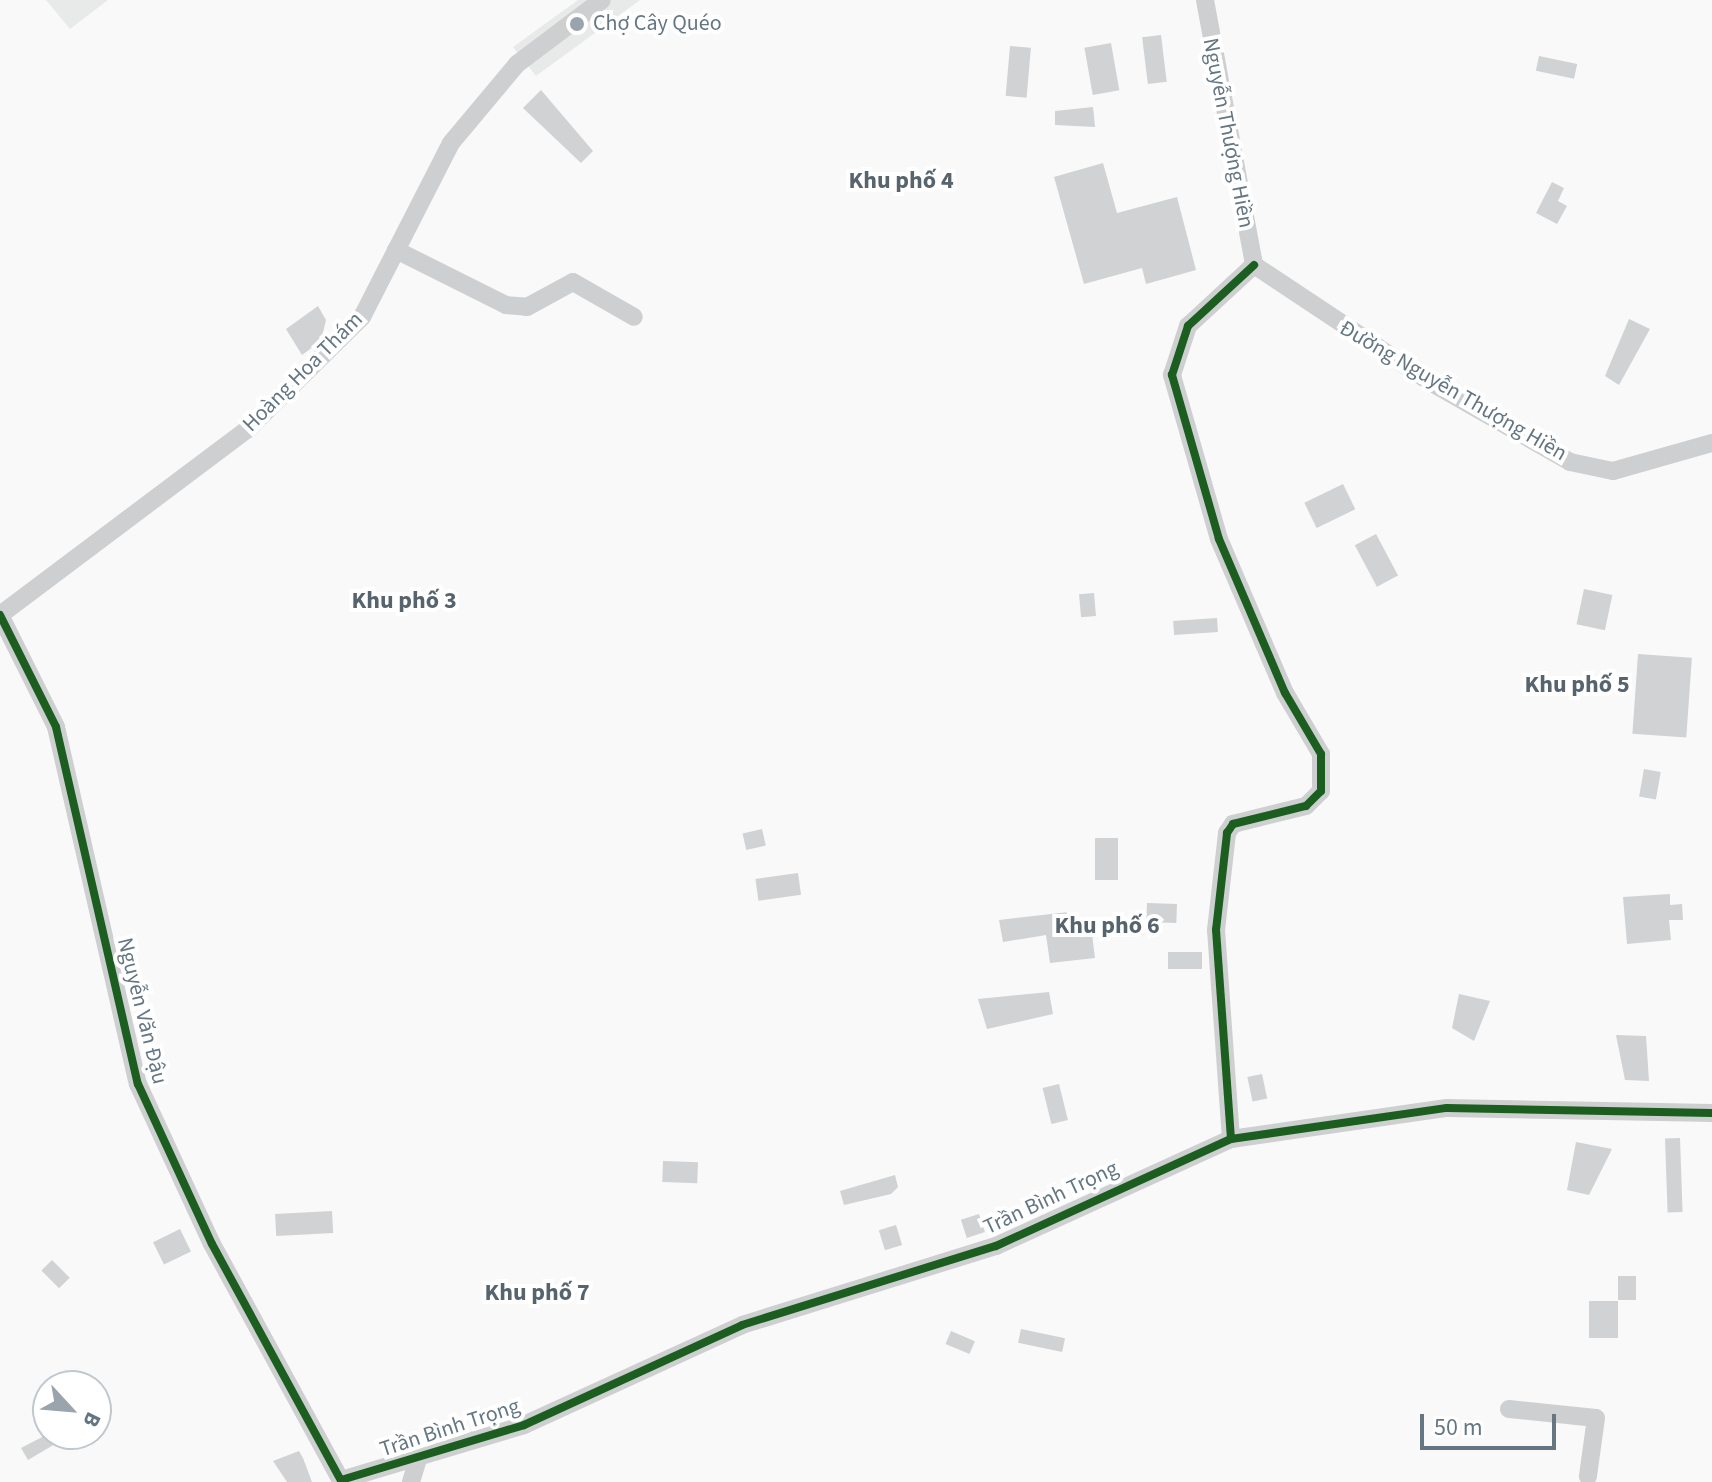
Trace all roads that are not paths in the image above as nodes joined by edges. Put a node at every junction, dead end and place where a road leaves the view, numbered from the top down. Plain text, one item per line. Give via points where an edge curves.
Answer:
1 (602, 0) edge
2 (1205, 0) edge
3 (396, 250) junction
4 (1254, 265) junction
5 (634, 317) dead end
6 (1712, 443) edge
7 (0, 615) edge
8 (1712, 1113) edge
9 (1231, 1139) junction
10 (1509, 1409) dead end
11 (417, 1462) junction
12 (1588, 1476) dead end
13 (341, 1481) edge
14 (411, 1482) edge

1 - 3 street, Hoàng Hoa Thám via 517,64 470,120
2 - 4 street, Nguyễn Thượng Hiền
3 - 5 street via 506,305 527,307 573,282
3 - 7 street, Hoàng Hoa Thám via 362,317 248,429
4 - 6 street, Đường Nguyễn Thượng Hiền via 1430,382 1570,462 1613,471
4 - 9 street via 1188,326 1172,375 1219,539 1285,693 1321,754 1321,791 1306,806 1233,824 1227,833 1216,930
7 - 13 street, Nguyễn Văn Đậu via 56,727 138,1084 212,1244
8 - 9 street, Trần Bình Trọng via 1447,1108
9 - 11 street, Trần Bình Trọng via 996,1246 742,1325 524,1425
10 - 12 street via 1596,1418
11 - 13 street, Trần Bình Trọng
11 - 14 street

